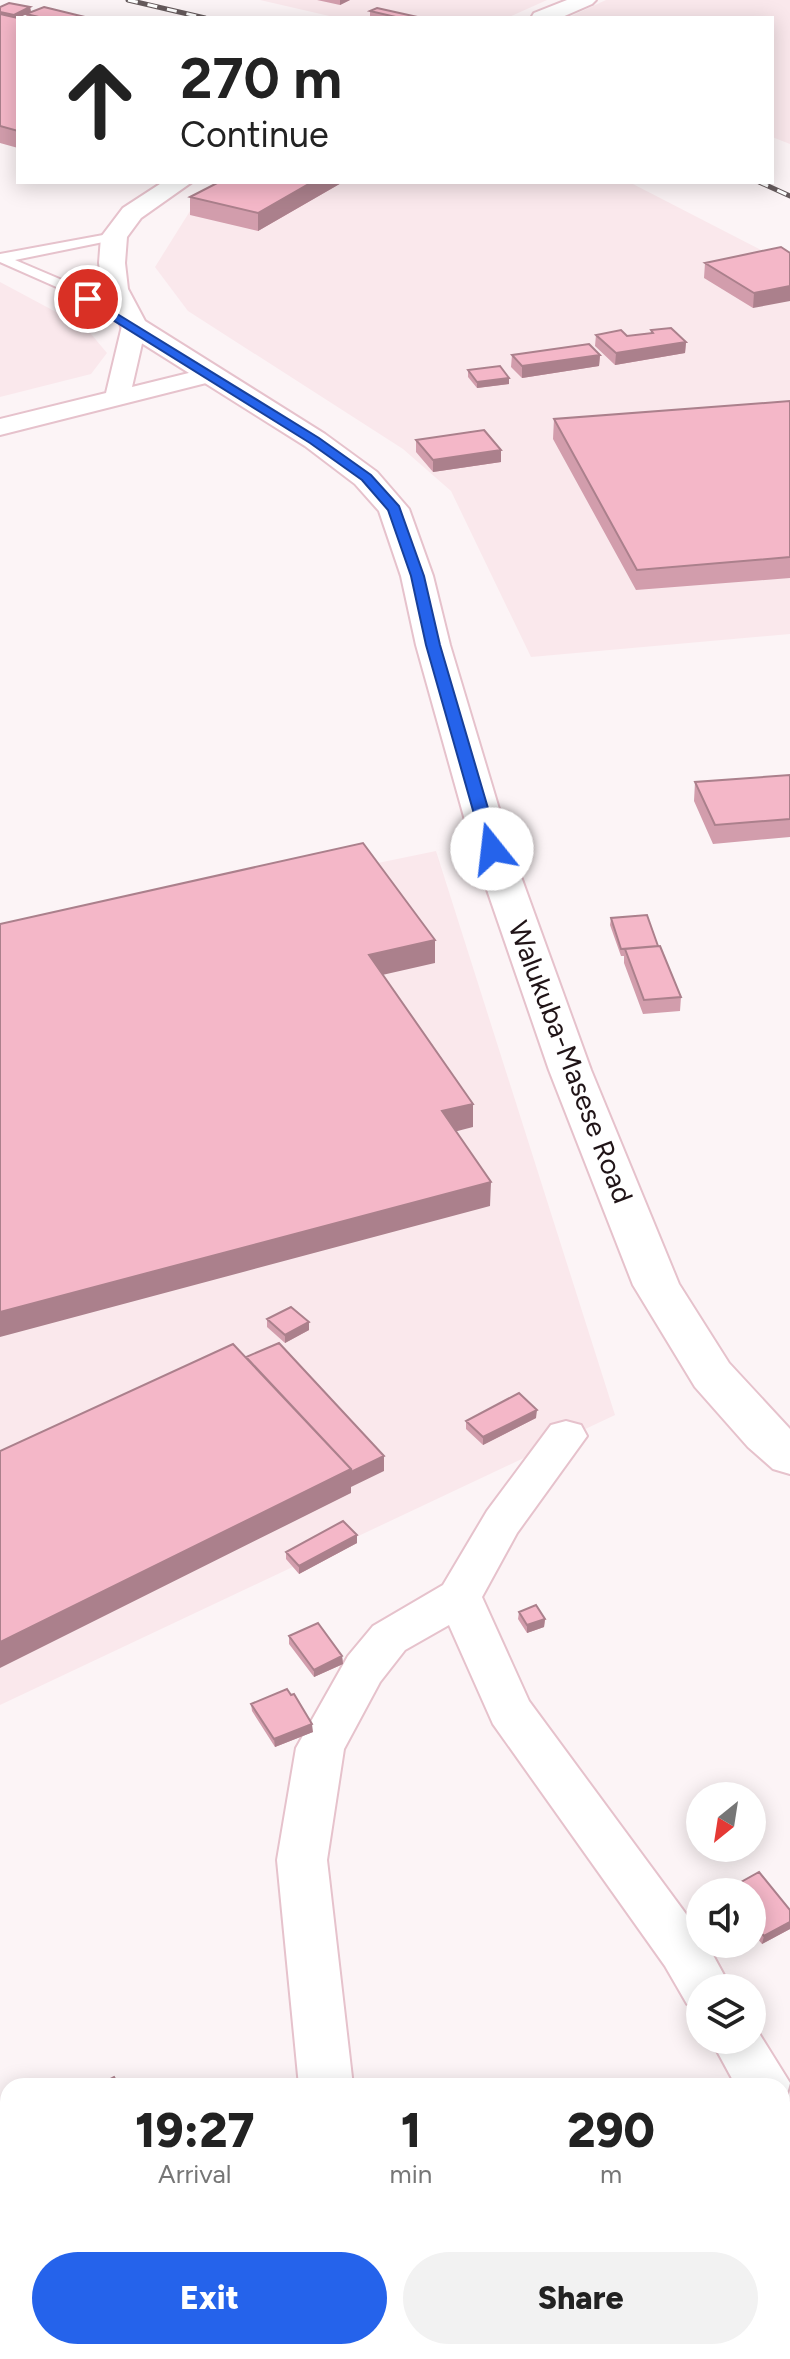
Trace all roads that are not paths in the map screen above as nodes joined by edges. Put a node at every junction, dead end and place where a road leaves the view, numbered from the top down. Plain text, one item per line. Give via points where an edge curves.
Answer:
1 (585, 0) edge
2 (547, 16) edge
3 (177, 184) edge
4 (114, 237) junction
5 (2, 258) edge
6 (134, 326) junction
7 (209, 375) junction
8 (117, 398) junction
9 (0, 427) edge
10 (566, 1436) dead end
11 (790, 1456) edge
12 (459, 1597) junction
13 (697, 1974) edge
14 (746, 2054) edge
15 (325, 2078) edge
16 (760, 2078) edge

1 - 2 street
3 - 4 street via 132,213
4 - 5 lane
4 - 6 street, Walukuba-Masese Road via 115,289
5 - 6 lane
6 - 7 street, Walukuba-Masese Road
6 - 8 street
7 - 8 street
7 - 11 street, Walukuba-Masese Road via 353,468 394,509 492,849 570,1070 656,1285 712,1375
8 - 9 street
10 - 12 street via 502,1522
12 - 13 street via 510,1711
12 - 15 street via 389,1638 364,1669 320,1748 302,1860
14 - 16 street

